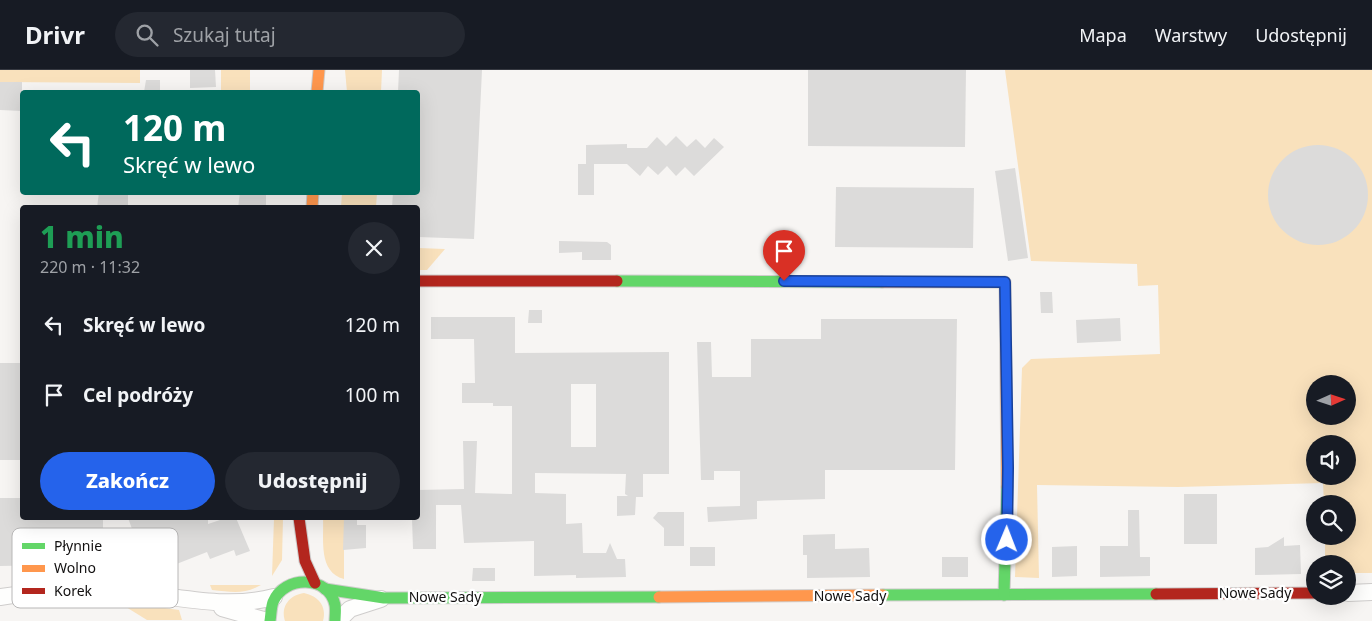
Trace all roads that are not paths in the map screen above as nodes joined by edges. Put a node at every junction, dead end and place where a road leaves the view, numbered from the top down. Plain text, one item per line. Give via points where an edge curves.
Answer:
1 (318, 70) edge
2 (318, 90) edge
3 (420, 281) edge
4 (294, 520) edge
5 (299, 520) edge
6 (291, 542) dead end
7 (315, 583) junction
8 (325, 589) junction
9 (1372, 592) edge
10 (1306, 593) edge
11 (1356, 593) edge
12 (1004, 595) junction
13 (274, 597) junction
14 (384, 598) junction
15 (178, 599) edge
16 (207, 603) junction
17 (222, 621) edge
18 (268, 621) edge
19 (337, 621) edge

1 - 2 street
3 - 12 street via 1005,282 1008,468
4 - 6 street
5 - 7 street via 305,561
7 - 8 street
7 - 13 street via 287,581
8 - 14 street, Nowe Sady
8 - 19 street via 335,606
9 - 11 street
10 - 12 street, Nowe Sady
12 - 14 street, Nowe Sady
13 - 16 street via 254,602
13 - 18 street
14 - 19 street, Nowe Sady via 350,609
15 - 16 street
16 - 17 street
16 - 18 street

